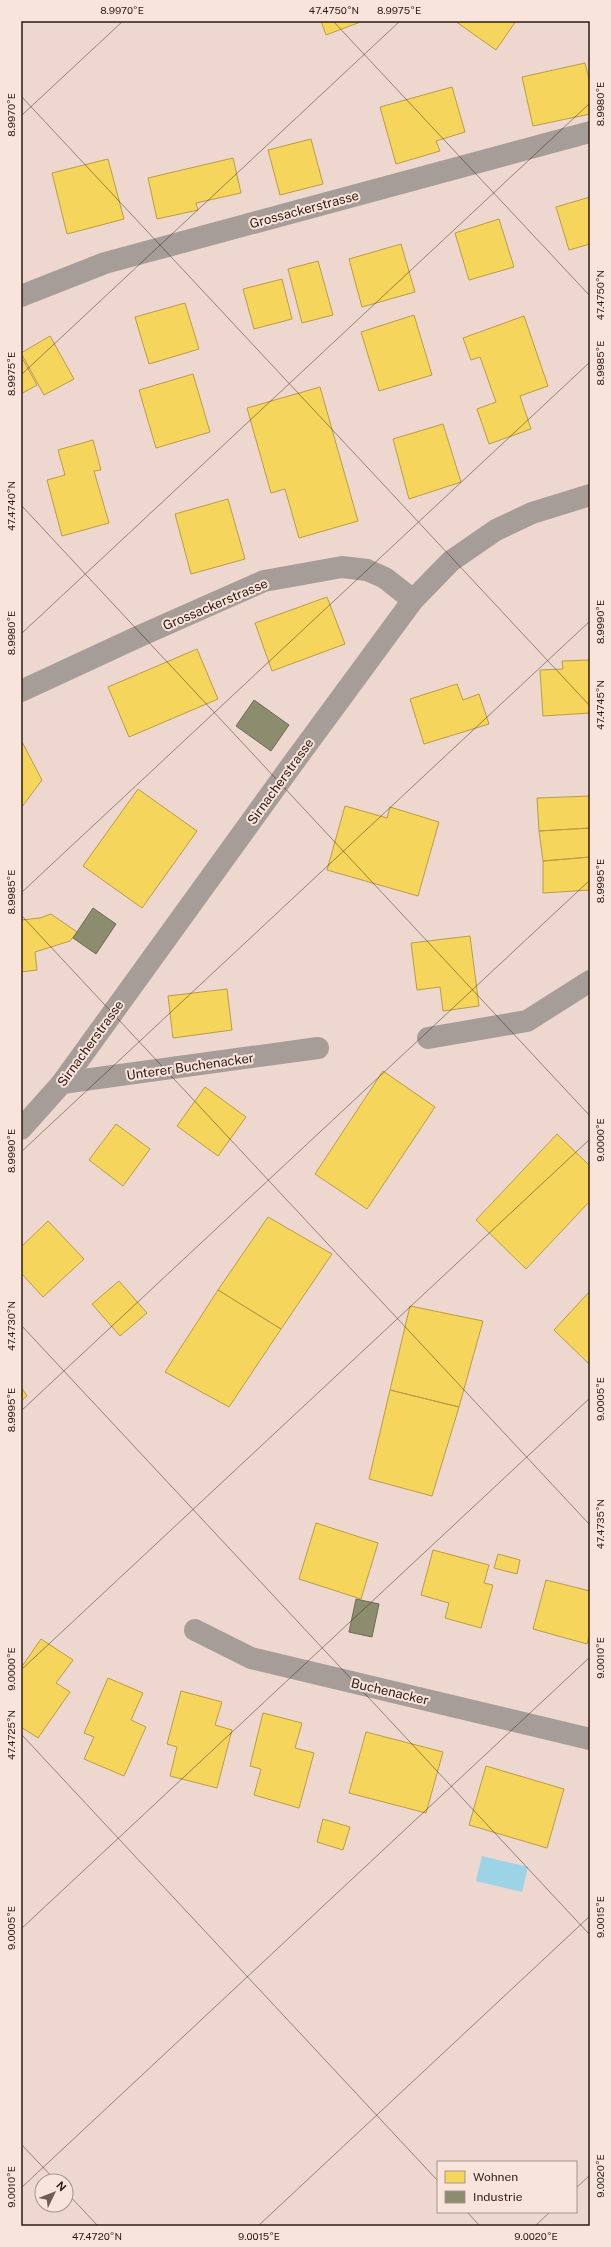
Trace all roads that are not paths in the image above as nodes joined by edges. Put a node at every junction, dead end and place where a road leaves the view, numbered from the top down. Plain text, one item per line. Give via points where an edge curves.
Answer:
1 (590, 132) edge
2 (21, 296) edge
3 (590, 495) edge
4 (413, 600) junction
5 (21, 691) edge
6 (590, 981) edge
7 (428, 1038) dead end
8 (318, 1048) dead end
9 (62, 1084) junction
10 (24, 1122) edge
11 (195, 1630) dead end
12 (590, 1739) edge

1 - 2 street, Grossackerstrasse via 105,263
3 - 4 street, Sirnacherstrasse via 532,513 496,530 451,561
4 - 5 street, Grossackerstrasse via 385,578 367,570 342,567 264,581
4 - 9 street, Sirnacherstrasse
6 - 7 street via 527,1021
8 - 9 street, Unterer Buchenacker
9 - 10 street, Sirnacherstrasse
11 - 12 street, Buchenacker via 251,1658

